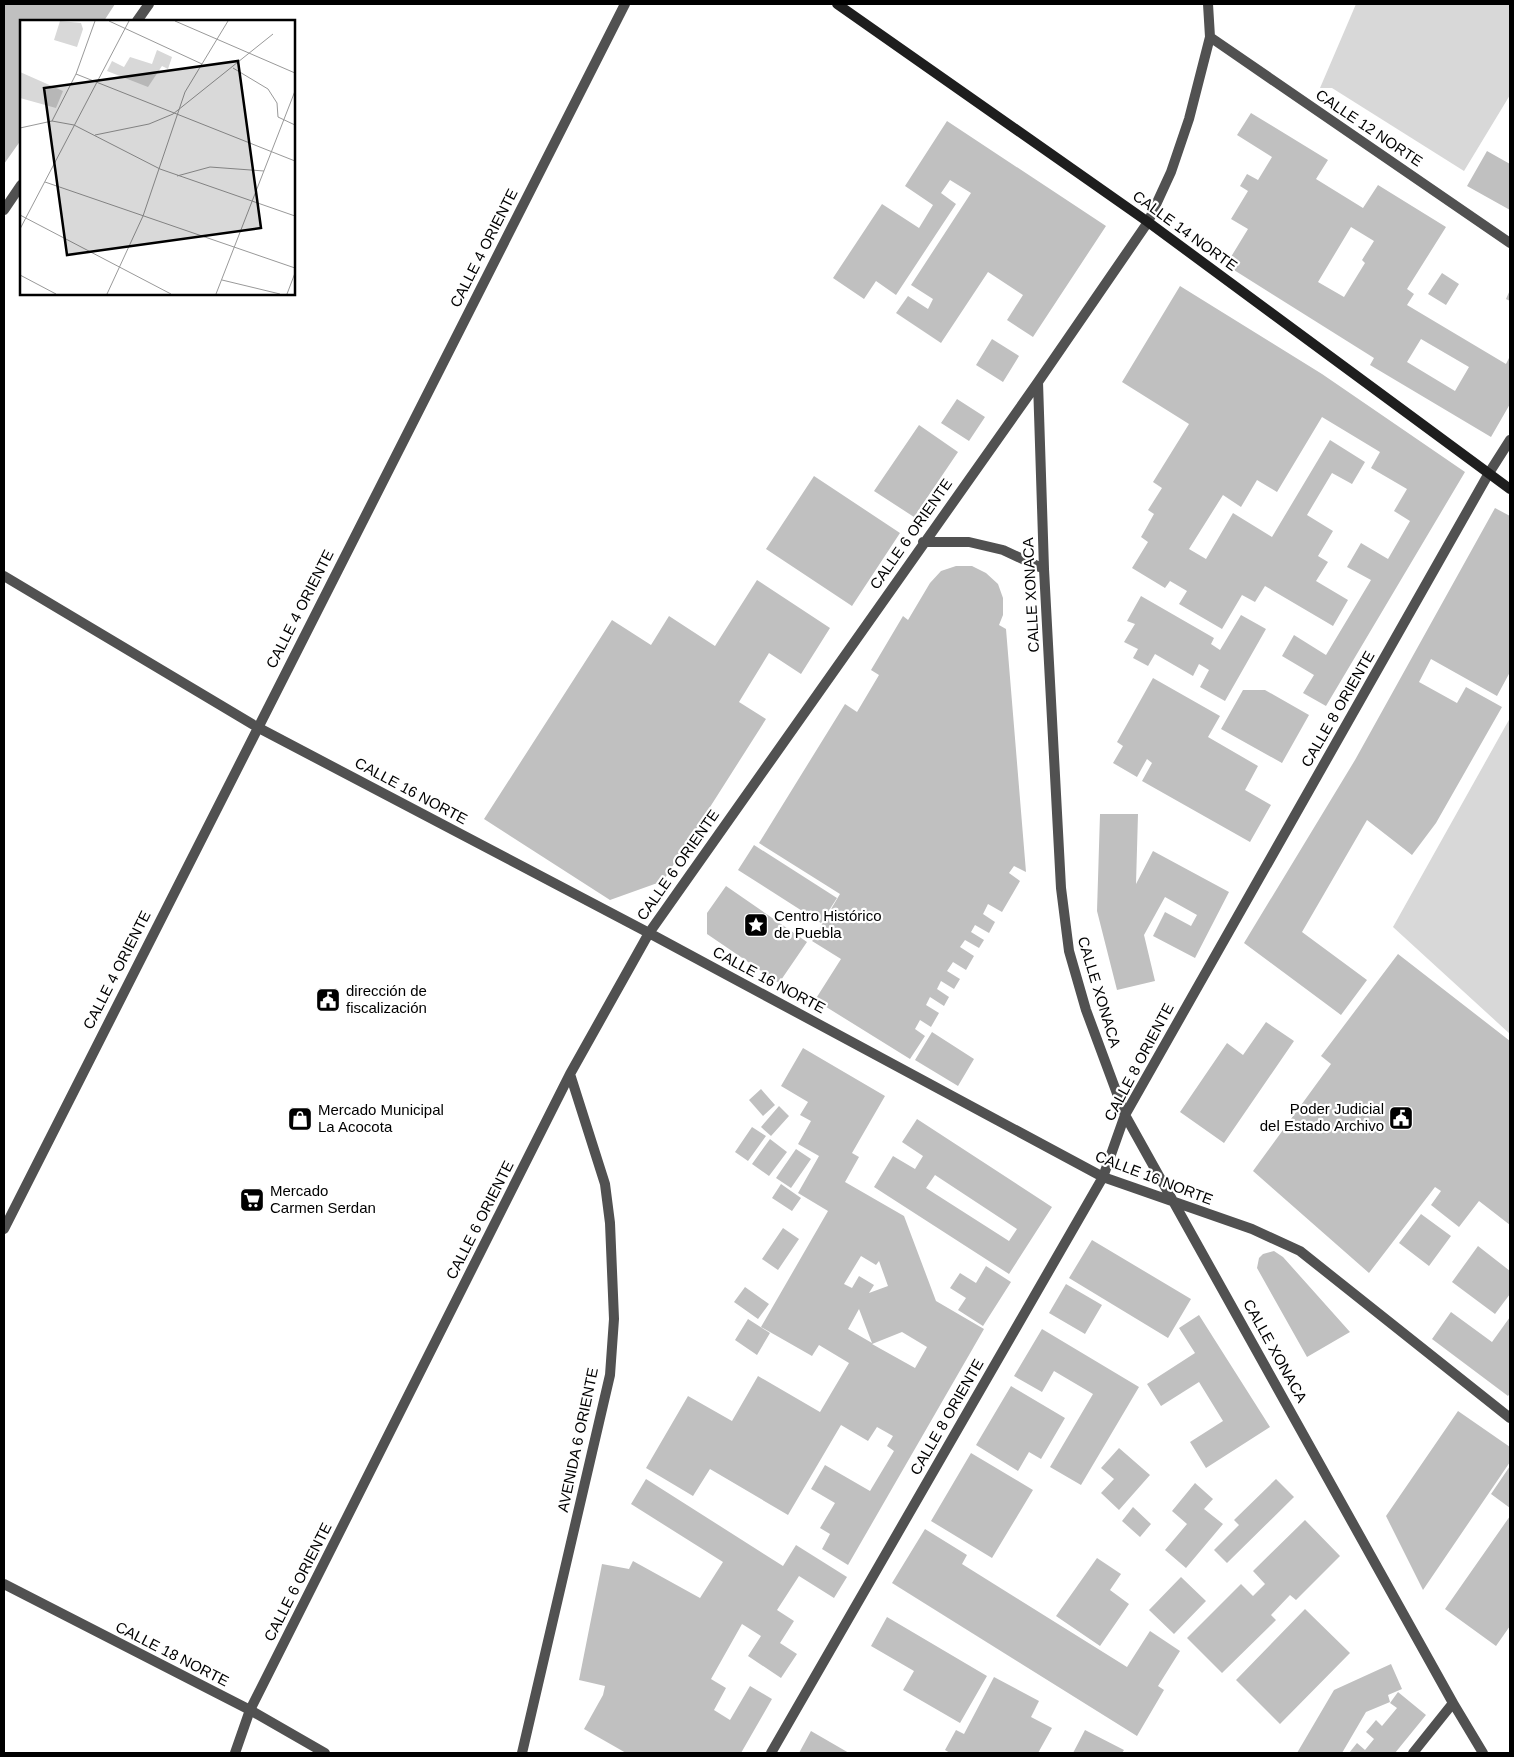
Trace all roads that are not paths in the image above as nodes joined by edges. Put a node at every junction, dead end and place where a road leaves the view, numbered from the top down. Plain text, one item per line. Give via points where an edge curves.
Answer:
1 (149, 4) edge
2 (625, 4) edge
3 (837, 4) edge
4 (1208, 4) edge
5 (138, 20) edge
6 (1210, 37) junction
7 (20, 186) edge
8 (4, 210) edge
9 (1148, 222) junction
10 (1510, 243) edge
11 (1038, 382) junction
12 (1510, 440) edge
13 (1489, 473) junction
14 (1510, 489) edge
15 (924, 542) junction
16 (1044, 569) junction
17 (4, 576) edge
18 (257, 727) junction
19 (649, 933) junction
20 (570, 1074) junction
21 (1124, 1115) junction
22 (1103, 1177) junction
23 (1176, 1204) junction
24 (4, 1229) edge
25 (1510, 1418) edge
26 (4, 1584) edge
27 (1452, 1703) junction
28 (250, 1710) junction
29 (235, 1753) edge
30 (325, 1753) edge
31 (522, 1753) edge
32 (771, 1753) edge
33 (1413, 1753) edge
34 (1483, 1753) edge

1 - 5 street
2 - 18 street, CALLE 4 ORIENTE
3 - 9 main road, CALLE 14 NORTE
4 - 6 street
6 - 9 street, CALLE 6 ORIENTE via 1186,128
6 - 10 street, CALLE 12 NORTE
7 - 8 street
9 - 11 street, CALLE 6 ORIENTE
9 - 13 main road, CALLE 14 NORTE
11 - 15 street, CALLE 6 ORIENTE
11 - 16 street, CALLE XONACA
12 - 13 street, CALLE 8 ORIENTE
13 - 14 main road, CALLE 14 NORTE
13 - 21 street, CALLE 8 ORIENTE
15 - 16 street via 969,542 1003,550
15 - 19 street, CALLE 6 ORIENTE
16 - 21 street, CALLE XONACA via 1061,888 1069,951 1086,1010
17 - 18 street, CALLE 16 NORTE
18 - 19 street, CALLE 16 NORTE
18 - 24 street, CALLE 4 ORIENTE
19 - 20 street, CALLE 6 ORIENTE
19 - 22 street, CALLE 16 NORTE
20 - 28 street, CALLE 6 ORIENTE
20 - 31 street, AVENIDA 6 ORIENTE via 605,1184 610,1223 610,1375
21 - 22 street, CALLE 8 ORIENTE
21 - 23 street, CALLE XONACA
22 - 23 street, CALLE 16 NORTE
22 - 32 street, CALLE 8 ORIENTE
23 - 25 street, CALLE 16 NORTE via 1252,1229 1300,1251
23 - 27 street, CALLE XONACA
26 - 28 street, CALLE 18 NORTE
27 - 33 street
27 - 34 street, CALLE XONACA
28 - 29 street, CALLE 6 ORIENTE
28 - 30 street, CALLE 18 NORTE

